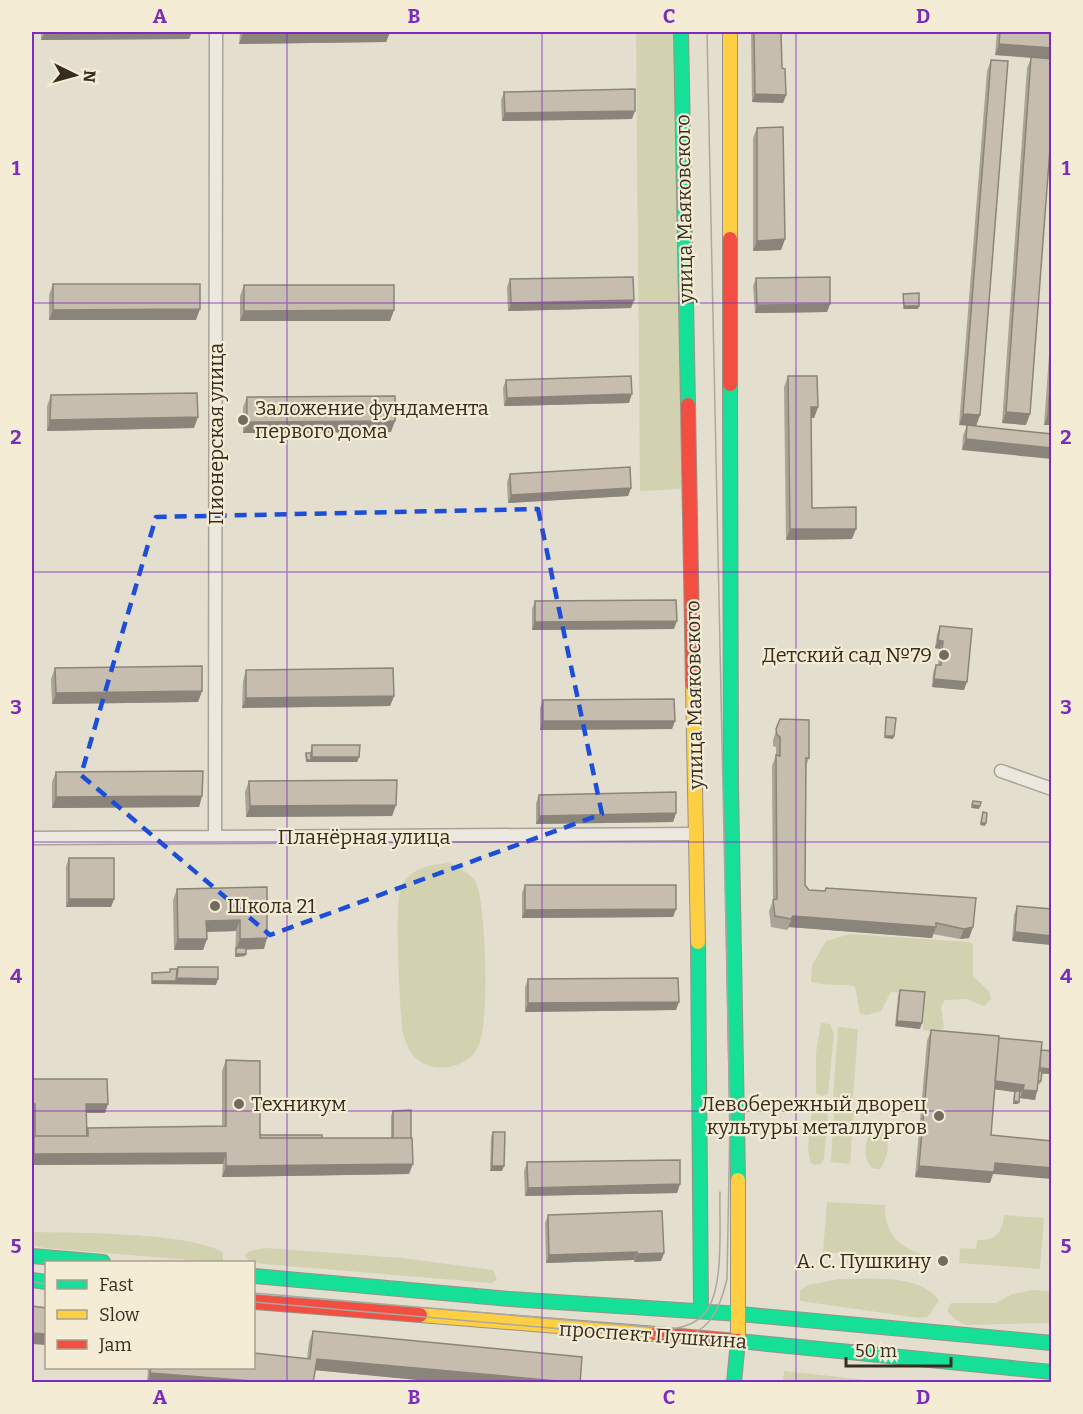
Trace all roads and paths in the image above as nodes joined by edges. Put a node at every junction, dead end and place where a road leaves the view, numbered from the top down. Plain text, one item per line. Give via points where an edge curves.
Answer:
1 (216, 32) edge
2 (681, 32) edge
3 (730, 32) edge
4 (1001, 771) dead end
5 (1052, 789) edge
6 (696, 834) junction
7 (215, 837) junction
8 (32, 838) edge
9 (32, 1256) edge
10 (83, 1261) edge
11 (255, 1276) edge
12 (255, 1302) edge
13 (701, 1311) junction
14 (740, 1314) junction
15 (738, 1341) junction
16 (1052, 1343) edge
17 (1052, 1371) edge
18 (734, 1383) edge

1 - 7 street, Пионерская улица
2 - 6 main road, улица Маяковского
3 - 14 main road, улица Маяковского via 731,785
4 - 5 street
6 - 7 street, Планёрная улица
6 - 13 main road, улица Маяковского
7 - 8 street, Планёрная улица
9 - 10 main road
11 - 13 main road, проспект Пушкина
12 - 15 main road, проспект Пушкина
13 - 14 main road, проспект Пушкина
13 - 15 main road
14 - 15 main road, улица Маяковского
14 - 16 main road, проспект Пушкина
15 - 17 main road, проспект Пушкина
15 - 18 main road, улица Маяковского

